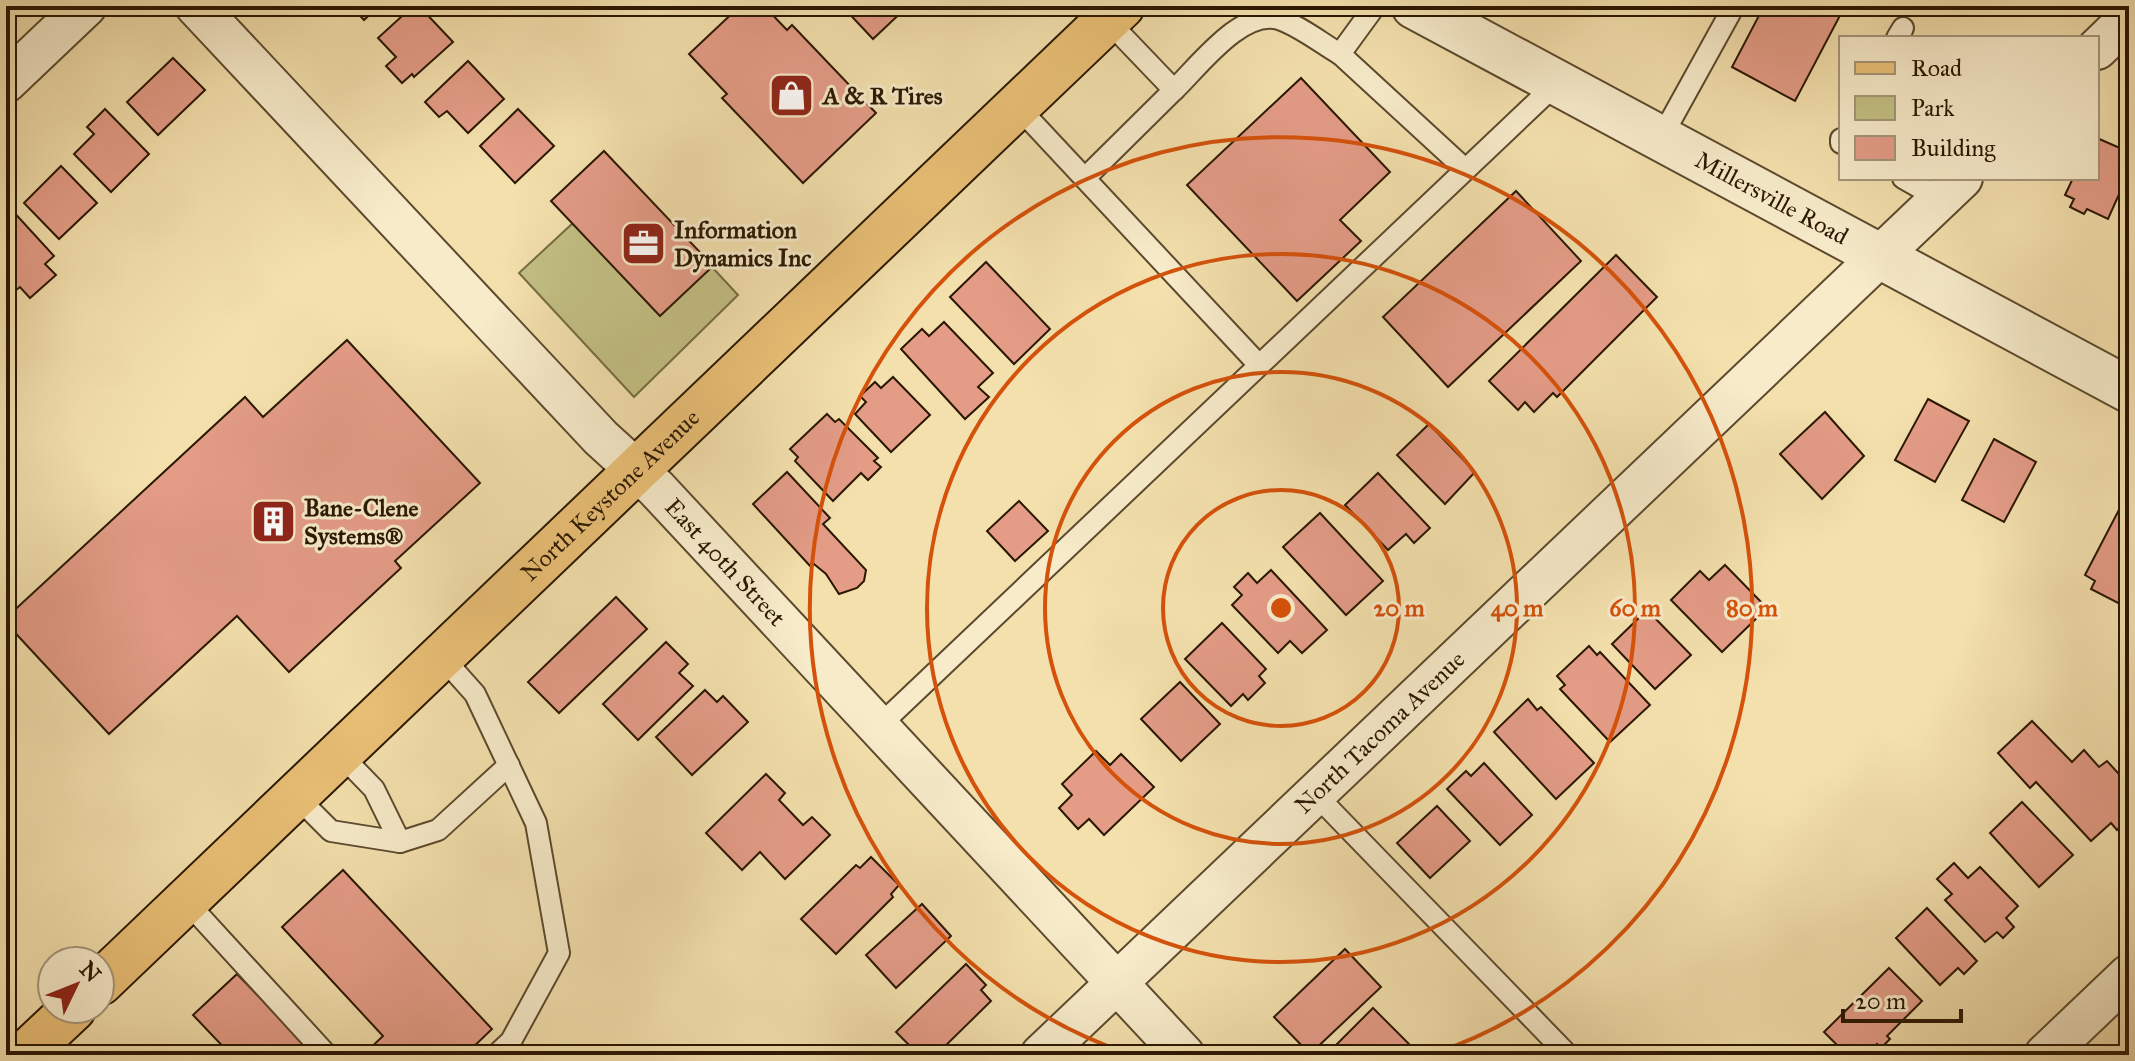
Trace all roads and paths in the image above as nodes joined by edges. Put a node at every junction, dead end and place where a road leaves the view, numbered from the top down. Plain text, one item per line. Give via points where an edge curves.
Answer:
1 (86, 6) edge
2 (196, 6) edge
3 (1375, 6) edge
4 (1734, 6) edge
5 (1426, 9) edge
6 (1115, 13) edge
7 (2129, 18) edge
8 (2099, 47) edge
9 (1340, 54) junction
10 (6, 82) edge
11 (1557, 83) junction
12 (1174, 90) junction
13 (1017, 106) junction
14 (1661, 138) junction
15 (1465, 169) junction
16 (1085, 178) junction
17 (1913, 180) edge
18 (1951, 188) edge
19 (1881, 256) junction
20 (1259, 365) junction
21 (2129, 390) edge
22 (636, 471) junction
23 (442, 657) junction
24 (878, 727) junction
25 (340, 754) junction
26 (509, 765) junction
27 (1315, 794) junction
28 (296, 796) junction
29 (400, 842) junction
30 (186, 901) junction
31 (116, 968) edge
32 (2129, 975) edge
33 (1116, 983) junction
34 (56, 1025) edge
35 (24, 1055) edge
36 (327, 1055) edge
37 (496, 1055) edge
38 (1041, 1055) edge
39 (1184, 1055) edge
40 (1568, 1055) edge
41 (2045, 1055) edge

1 - 10 street
2 - 22 street, East 40th Street
3 - 9 lane
4 - 14 lane
5 - 11 street, Millersville Road
6 - 12 lane
6 - 13 main road, North Keystone Avenue
7 - 8 street
9 - 12 lane via 1280,20 1259,17 1244,23
9 - 15 lane
11 - 14 street, Millersville Road
11 - 15 lane
12 - 16 lane
13 - 16 lane
13 - 22 main road, North Keystone Avenue
14 - 19 street, Millersville Road
15 - 20 lane
16 - 20 lane
17 - 18 lane
18 - 19 street, North Tacoma Avenue
19 - 21 street, Millersville Road
19 - 27 street, North Tacoma Avenue
20 - 24 lane
22 - 23 main road, North Keystone Avenue
22 - 24 street, East 40th Street
23 - 25 main road, North Keystone Avenue
23 - 26 lane via 475,694
24 - 33 street, East 40th Street
25 - 28 main road, North Keystone Avenue
25 - 29 lane via 374,789
26 - 29 lane via 438,830
26 - 37 lane via 536,823 559,953 511,1041
27 - 33 street, North Tacoma Avenue
27 - 40 lane
28 - 29 lane via 331,831
28 - 30 main road, North Keystone Avenue
30 - 31 main road, North Keystone Avenue
30 - 36 lane
32 - 41 street
33 - 38 street, North Tacoma Avenue
33 - 39 street, East 40th Street
34 - 35 main road

